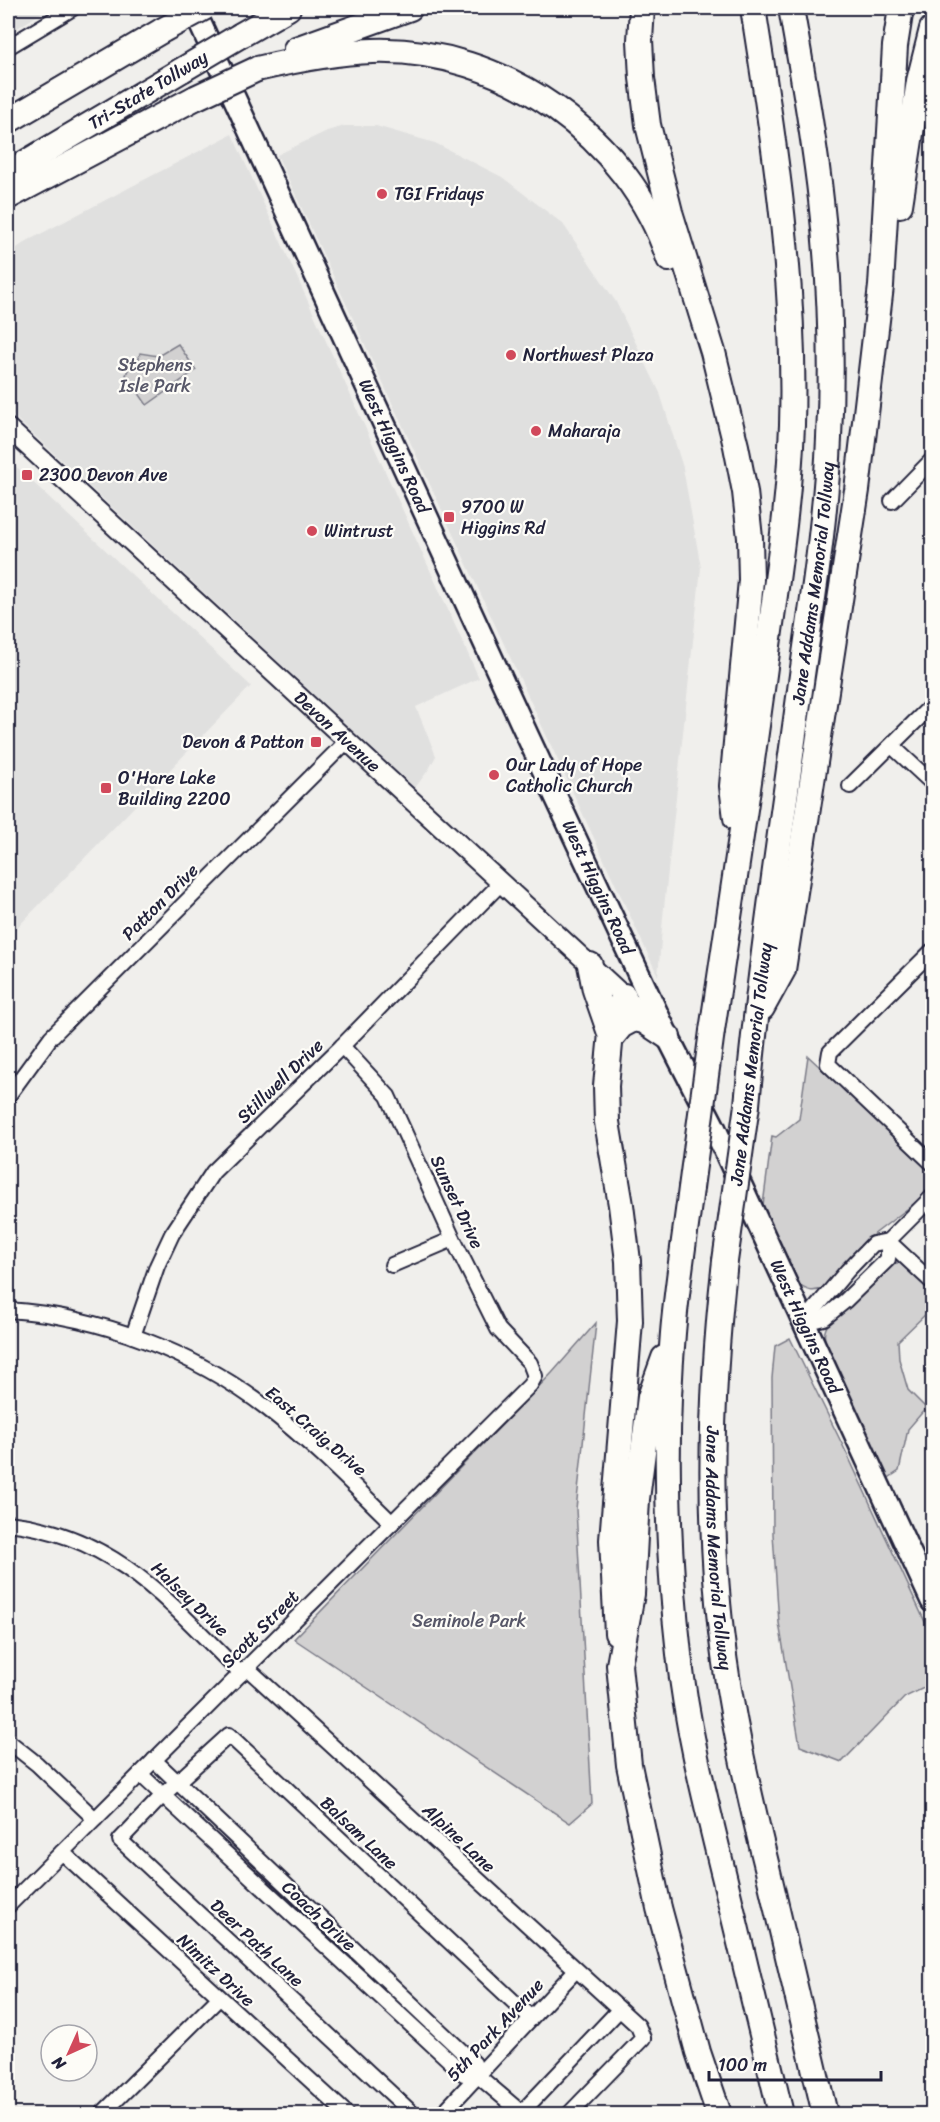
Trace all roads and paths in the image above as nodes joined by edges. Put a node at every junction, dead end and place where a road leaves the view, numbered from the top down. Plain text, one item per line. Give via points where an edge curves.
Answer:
1 (73, 8) edge
2 (193, 8) edge
3 (204, 8) edge
4 (288, 8) edge
5 (410, 8) edge
6 (642, 8) edge
7 (753, 8) edge
8 (791, 8) edge
9 (901, 8) edge
10 (933, 28) edge
11 (8, 47) edge
12 (257, 69) junction
13 (8, 122) edge
14 (8, 173) edge
15 (8, 197) edge
16 (881, 286) junction
17 (728, 409) junction
18 (8, 428) edge
19 (933, 460) edge
20 (892, 501) dead end
21 (933, 705) edge
22 (346, 741) junction
23 (892, 746) junction
24 (933, 783) edge
25 (850, 786) dead end
26 (739, 851) junction
27 (500, 884) junction
28 (933, 951) edge
29 (590, 965) junction
30 (638, 974) junction
31 (624, 996) junction
32 (755, 1020) junction
33 (668, 1036) junction
34 (612, 1038) junction
35 (342, 1046) junction
36 (8, 1096) edge
37 (933, 1163) edge
38 (933, 1197) edge
39 (453, 1239) junction
40 (888, 1241) junction
41 (392, 1265) dead end
42 (933, 1282) edge
43 (8, 1310) edge
44 (804, 1323) junction
45 (673, 1333) junction
46 (133, 1336) junction
47 (535, 1376) joint
48 (8, 1522) edge
49 (392, 1522) junction
50 (933, 1601) edge
51 (619, 1665) junction
52 (244, 1671) junction
53 (8, 1741) edge
54 (154, 1760) junction
55 (140, 1774) junction
56 (177, 1782) junction
57 (163, 1795) junction
58 (95, 1819) junction
59 (62, 1851) junction
60 (8, 1906) edge
61 (576, 1970) junction
62 (219, 1998) junction
63 (619, 2010) junction
64 (530, 2017) junction
65 (477, 2075) junction
66 (109, 2112) edge
67 (522, 2114) edge
68 (347, 2115) edge
69 (413, 2115) edge
70 (442, 2115) edge
71 (569, 2115) edge
72 (719, 2115) edge
73 (781, 2115) edge
74 (825, 2115) edge

1 - 11 street
2 - 30 main road, West Higgins Road
3 - 13 highway, bridge
4 - 14 highway, Tri-State Tollway, bridge
5 - 12 highway via 289,51
6 - 17 highway via 640,40 648,125
7 - 26 highway, Jane Addams Memorial Tollway via 780,180 788,260 792,423 782,541
8 - 32 highway, Jane Addams Memorial Tollway via 822,210 831,360 829,440 811,614
9 - 16 highway via 895,46
10 - 16 highway via 919,81 893,248
12 - 15 highway, bridge
12 - 17 highway via 330,54 375,51 449,59 518,85 576,123 629,179 647,208 663,240 706,365
16 - 32 highway via 858,490 783,970
17 - 26 highway via 750,538 749,617 732,786
18 - 22 main road, Devon Avenue
19 - 20 street
21 - 23 street
22 - 27 main road, Devon Avenue
22 - 36 street, Patton Drive via 51,1037
23 - 24 street
23 - 25 street
26 - 45 highway, Jane Addams Memorial Tollway, bridge
27 - 29 main road, Devon Avenue
27 - 35 street, Stillwell Drive
28 - 37 street via 830,1053 828,1064
29 - 31 main road, Devon Avenue
29 - 34 highway
30 - 31 main road
30 - 33 main road, West Higgins Road
31 - 33 main road, Devon Avenue
31 - 34 highway via 612,1023
32 - 74 highway, Jane Addams Memorial Tollway, bridge via 715,1359 714,1564 721,1634 744,1772
33 - 34 highway via 634,1019 621,1026
33 - 44 main road, West Higgins Road
34 - 51 highway via 606,1086 607,1122 628,1261 630,1321 612,1540
35 - 39 street, Sunset Drive via 388,1096
35 - 46 street, Stillwell Drive via 213,1172 172,1234 153,1275
38 - 40 street
39 - 41 street
39 - 47 street, Sunset Drive via 498,1329 530,1363
40 - 42 street
40 - 44 street via 867,1250
40 - 44 street via 888,1259 824,1318
43 - 46 street, East Craig Drive via 37,1312
44 - 50 main road, West Higgins Road
45 - 51 highway, Jane Addams Memorial Tollway via 650,1397 637,1499 632,1594
45 - 73 highway, Jane Addams Memorial Tollway via 668,1473 679,1655 703,1790
46 - 49 street, East Craig Drive via 179,1355 267,1408
47 - 49 street, Scott Street
48 - 52 street, Halsey Drive via 87,1543 134,1571
49 - 52 street, Scott Street
51 - 72 highway, Jane Addams Memorial Tollway via 629,1765 659,1908
52 - 54 street, Scott Street
52 - 61 street, Alpine Lane
53 - 58 street
54 - 55 street, Scott Street
54 - 56 street, Coach Drive
55 - 57 street, Coach Drive
55 - 58 street, Scott Street
56 - 57 street, Balsam Lane
56 - 64 street, Balsam Lane via 229,1736
56 - 65 street, Coach Drive via 474,2063
57 - 65 street, Coach Drive via 464,2074
57 - 69 street, Deer Path Lane via 120,1840
58 - 59 street, Scott Street
59 - 60 street, Scott Street
59 - 62 street, Nimitz Drive
61 - 63 street, Alpine Lane
61 - 64 street, 5th Park Avenue
62 - 66 street
62 - 68 street, Nimitz Drive
63 - 67 street
63 - 71 street, Alpine Lane via 638,2026 643,2037
64 - 65 street, 5th Park Avenue
65 - 67 street, Coach Drive
65 - 70 street, 5th Park Avenue

